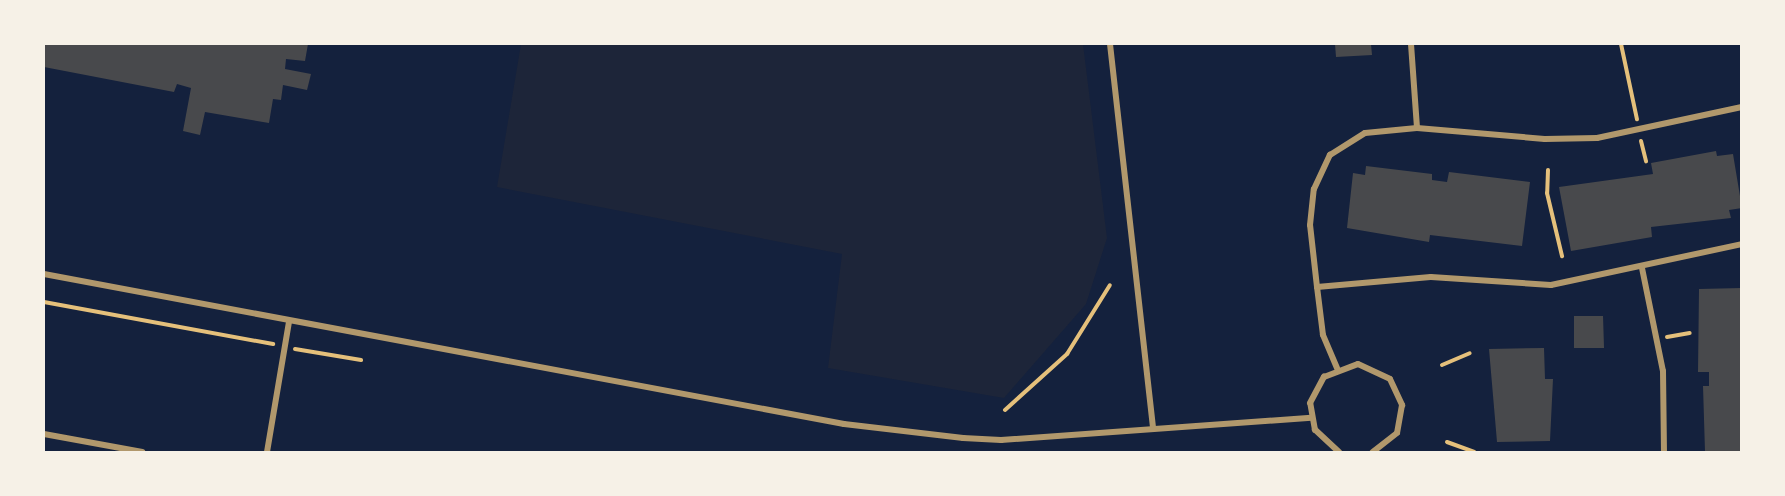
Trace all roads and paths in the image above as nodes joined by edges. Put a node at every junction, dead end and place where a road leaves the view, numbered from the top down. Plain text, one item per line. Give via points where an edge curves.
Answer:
1 (1110, 44) edge
2 (1411, 44) edge
3 (1621, 44) edge
4 (1742, 107) edge
5 (1417, 128) junction
6 (1638, 130) junction
7 (1646, 161) dead end
8 (1548, 170) dead end
9 (1742, 244) edge
10 (1562, 256) dead end
11 (1642, 268) junction
12 (44, 274) edge
13 (1110, 285) dead end
14 (1317, 287) junction
15 (44, 302) edge
16 (289, 322) junction
17 (1690, 333) dead end
18 (1656, 339) junction
19 (285, 347) junction
20 (1470, 353) dead end
21 (361, 360) dead end
22 (1442, 365) dead end
23 (1336, 368) junction
24 (1005, 410) dead end
25 (1311, 418) junction
26 (1153, 429) junction
27 (44, 434) edge
28 (1447, 442) dead end
29 (1474, 452) edge
30 (142, 453) edge
31 (267, 453) edge
32 (1339, 453) edge
33 (1373, 453) edge
34 (1664, 453) edge

1 - 26 street
2 - 5 street
3 - 6 path
4 - 6 street
5 - 6 street via 1545,140
5 - 14 street via 1365,133 1330,155 1314,189 1310,225
6 - 7 path
8 - 10 path via 1547,193
9 - 11 street
11 - 14 street via 1551,285 1431,277
11 - 18 street
12 - 16 street
13 - 24 path via 1067,354
14 - 23 street via 1323,335
15 - 19 path
16 - 19 street
16 - 26 street via 844,424 1000,440
17 - 18 path
18 - 34 street via 1665,403
19 - 21 path
19 - 31 street
20 - 22 path
23 - 25 street via 1315,389
23 - 33 street via 1369,366 1398,391 1402,412 1396,433
25 - 26 street
25 - 32 street via 1322,441
27 - 30 street
28 - 29 path

